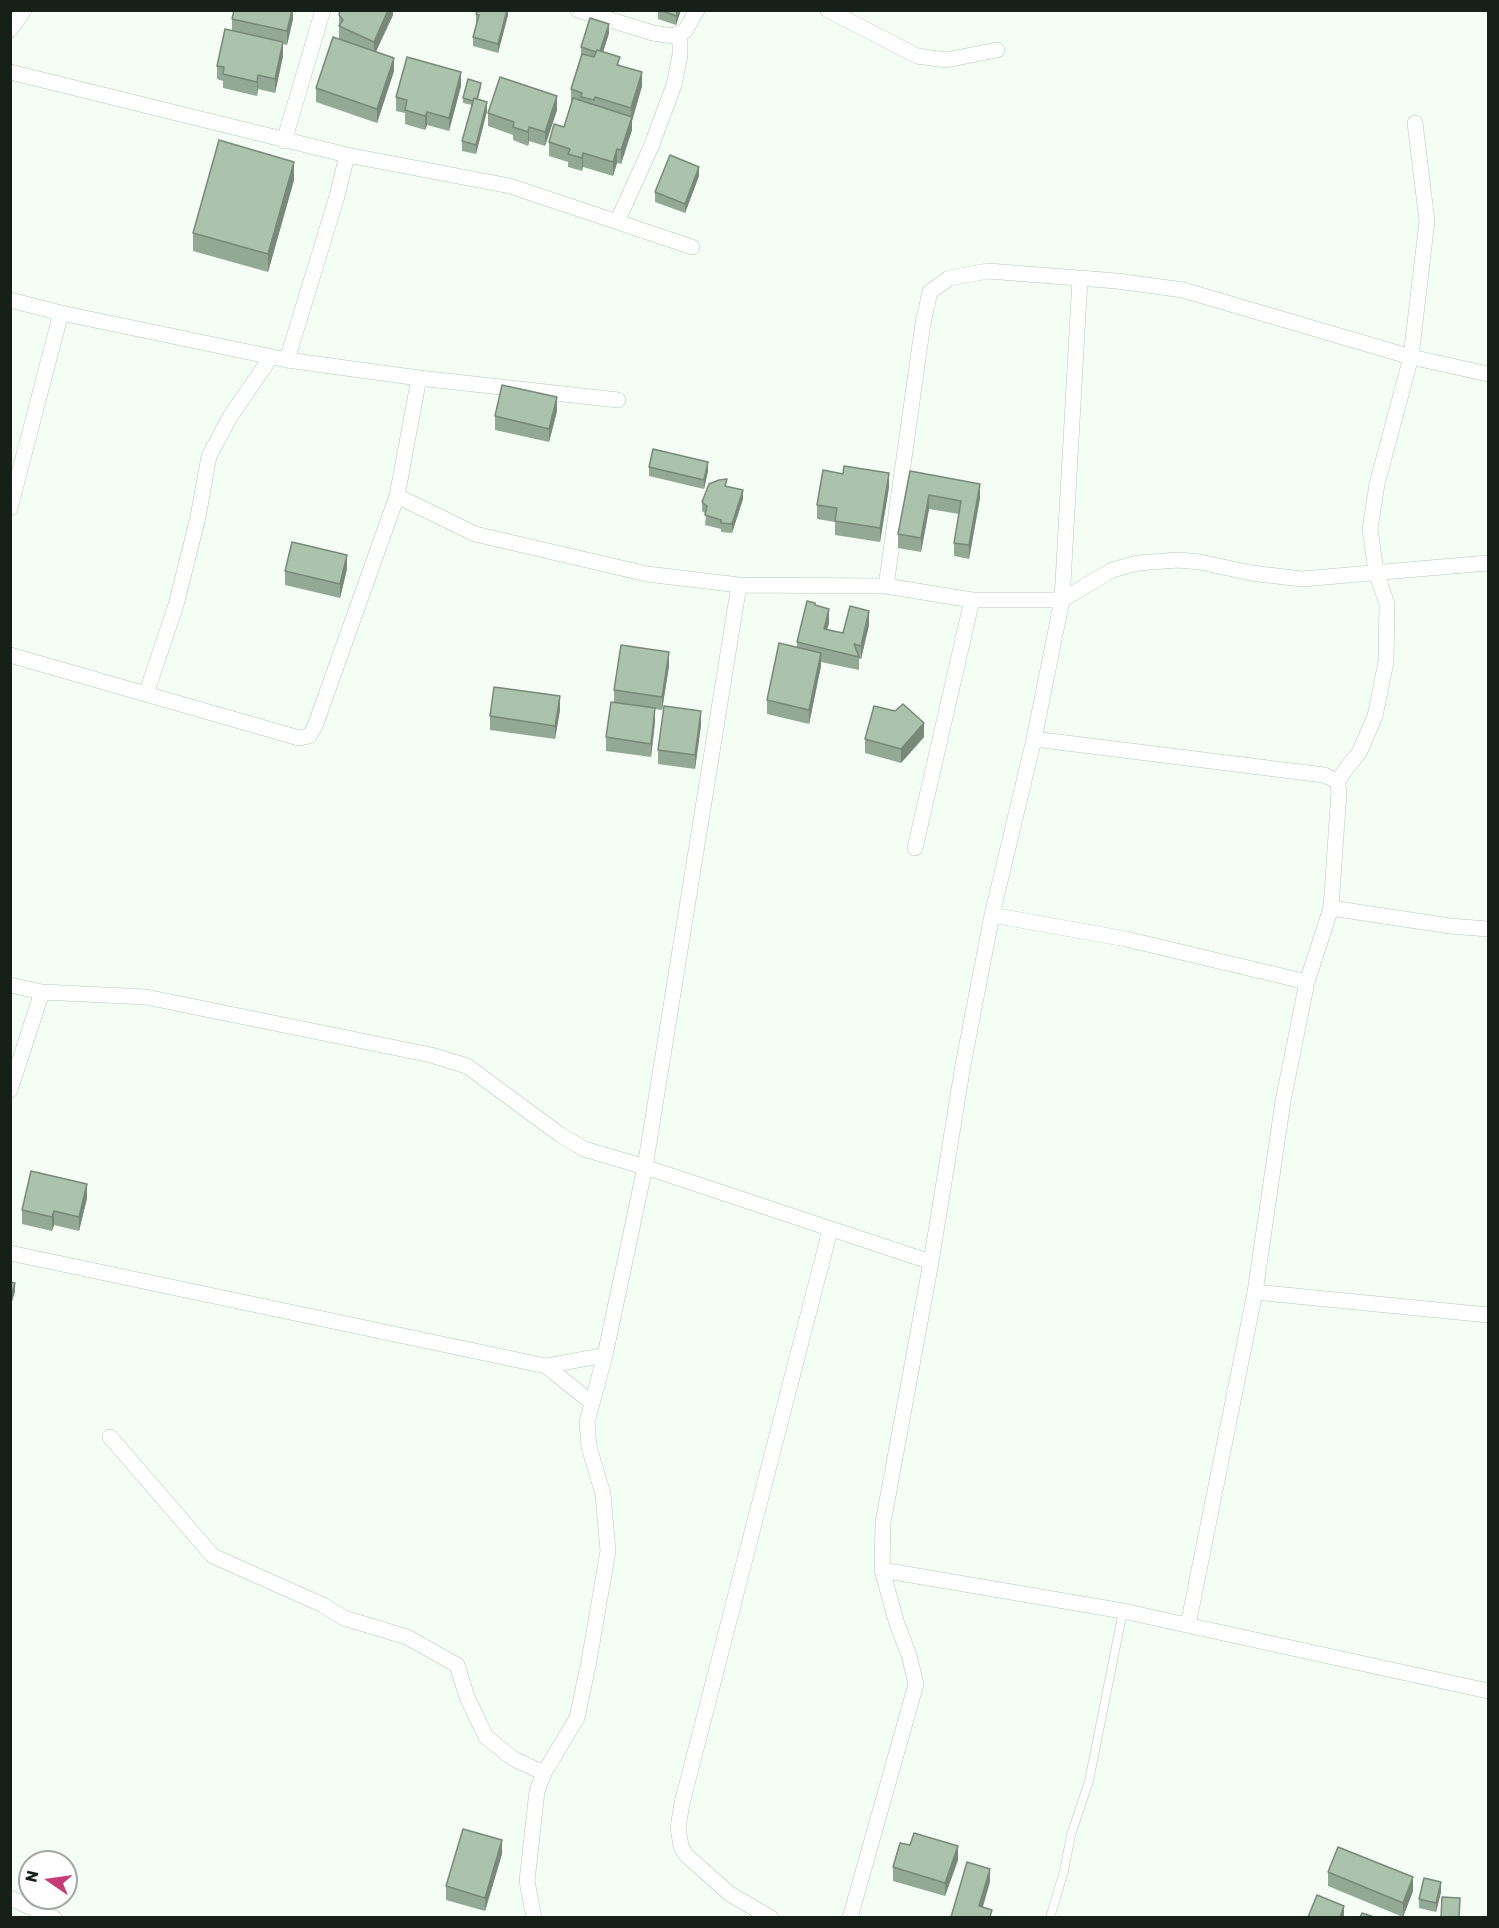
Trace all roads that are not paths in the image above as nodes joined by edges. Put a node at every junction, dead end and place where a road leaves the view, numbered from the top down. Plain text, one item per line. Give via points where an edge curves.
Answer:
1 (24, 10) edge
2 (323, 10) edge
3 (578, 10) edge
4 (697, 10) edge
5 (828, 10) edge
6 (10, 30) edge
7 (680, 34) junction
8 (997, 50) dead end
9 (10, 72) edge
10 (1414, 123) dead end
11 (284, 141) junction
12 (347, 155) junction
13 (617, 222) junction
14 (692, 247) dead end
15 (1080, 279) junction
16 (10, 300) edge
17 (61, 313) junction
18 (271, 357) junction
19 (1411, 357) junction
20 (287, 360) junction
21 (1488, 374) edge
22 (419, 378) junction
23 (618, 400) dead end
24 (397, 496) junction
25 (10, 508) edge
26 (1488, 563) edge
27 (1376, 572) junction
28 (739, 585) junction
29 (886, 586) junction
30 (972, 600) junction
31 (1062, 600) junction
32 (10, 655) edge
33 (146, 694) junction
34 (1034, 739) junction
35 (1338, 781) junction
36 (915, 848) dead end
37 (1331, 908) junction
38 (992, 915) junction
39 (1488, 929) edge
40 (1307, 982) junction
41 (10, 985) edge
42 (42, 992) junction
43 (10, 1090) edge
44 (645, 1167) junction
45 (830, 1230) junction
46 (10, 1253) edge
47 (931, 1262) junction
48 (1255, 1292) junction
49 (1488, 1315) edge
50 (605, 1355) junction
51 (546, 1366) junction
52 (591, 1402) junction
53 (110, 1437) dead end
54 (882, 1570) junction
55 (1123, 1611) junction
56 (1188, 1625) junction
57 (1488, 1691) edge
58 (544, 1773) junction
59 (10, 1898) edge
60 (54, 1917) edge
61 (534, 1917) edge
62 (771, 1917) edge
63 (850, 1917) edge
64 (1050, 1917) edge

1 - 6 street
2 - 11 street
3 - 7 street via 663,36
4 - 7 street
5 - 8 street via 917,56 946,60
7 - 13 street via 674,85
9 - 11 street
10 - 19 street via 1426,221
11 - 12 street
12 - 13 street via 510,186
12 - 20 street
13 - 14 street
15 - 19 street via 1183,290
15 - 29 street via 988,271 949,278 930,292
15 - 31 street
16 - 17 street
17 - 18 street
17 - 25 street
18 - 20 street
18 - 33 street via 209,456 176,605
19 - 21 street
19 - 27 street via 1377,484 1370,530
20 - 22 street
22 - 23 street
22 - 24 street
24 - 28 street via 475,534 647,574
24 - 33 street via 309,736 299,738
26 - 27 street
27 - 31 street via 1302,579 1189,561 1138,563 1112,570
27 - 35 street via 1387,604 1386,662 1375,716 1360,752
28 - 29 street
28 - 44 street
29 - 30 street
30 - 31 street
30 - 36 street
31 - 34 street
32 - 33 street
34 - 35 street via 1324,775
34 - 38 street
35 - 37 street
37 - 39 street
37 - 40 street
38 - 40 street via 1126,939
38 - 47 street
40 - 48 street via 1283,1101
41 - 42 street
42 - 43 street
42 - 44 street via 146,997 431,1055 467,1066 584,1149
44 - 45 street
44 - 50 street
45 - 47 street
45 - 62 street via 678,1828 686,1855 730,1894
46 - 51 street
47 - 54 street via 883,1523
48 - 49 street
48 - 56 street
50 - 51 street
50 - 52 street
51 - 52 street
52 - 58 street via 587,1422 589,1447 603,1494 608,1551 577,1718
53 - 58 street via 213,1556 344,1618 407,1637 457,1665 486,1737 514,1760
54 - 55 street
54 - 63 street via 915,1684
55 - 56 street
55 - 64 lane via 1091,1773
56 - 57 street
58 - 61 street via 537,1791 527,1881
59 - 60 street

